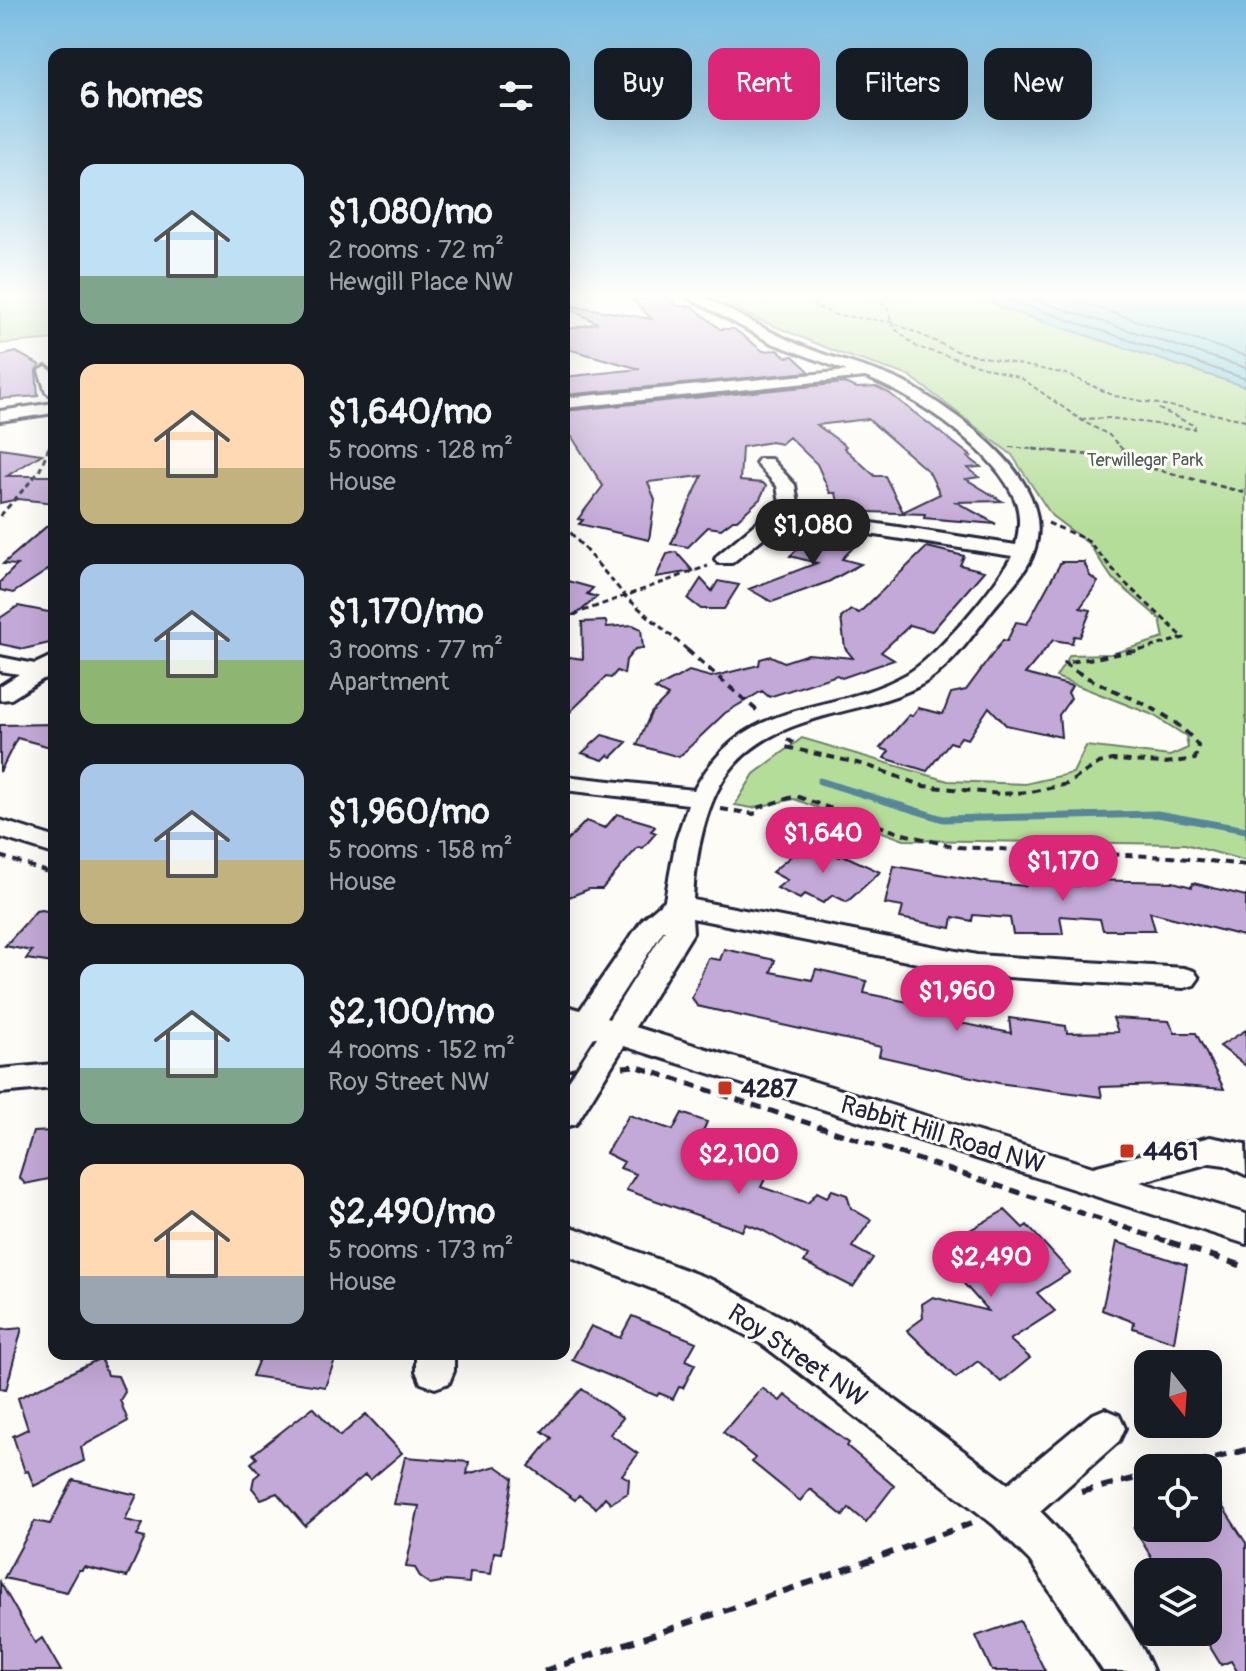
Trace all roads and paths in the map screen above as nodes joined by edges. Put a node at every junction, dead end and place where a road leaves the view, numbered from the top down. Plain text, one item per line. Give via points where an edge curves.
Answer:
1 (850, 372) edge
2 (862, 372) edge
3 (999, 372) edge
4 (1056, 372) edge
5 (570, 402) edge
6 (1151, 405) junction
7 (48, 408) edge
8 (48, 409) edge
9 (0, 410) edge
10 (0, 416) edge
11 (1080, 419) junction
12 (1246, 420) edge
13 (986, 449) junction
14 (48, 450) edge
15 (765, 463) dead end
16 (1136, 464) junction
17 (1246, 493) edge
18 (780, 515) junction
19 (0, 516) edge
20 (1028, 517) junction
21 (570, 532) edge
22 (1026, 548) junction
23 (725, 559) joint
24 (627, 598) junction
25 (570, 616) edge
26 (0, 664) edge
27 (48, 670) edge
28 (48, 671) edge
29 (3, 694) dead end
30 (776, 725) junction
31 (570, 784) edge
32 (570, 795) edge
33 (698, 806) junction
34 (0, 828) edge
35 (48, 844) edge
36 (0, 856) edge
37 (1246, 865) edge
38 (48, 872) edge
39 (676, 906) junction
40 (1184, 978) dead end
41 (592, 1033) edge
42 (570, 1053) edge
43 (48, 1077) edge
44 (0, 1081) edge
45 (570, 1097) edge
46 (1246, 1162) edge
47 (1093, 1181) junction
48 (1246, 1229) edge
49 (570, 1241) edge
50 (1246, 1267) edge
51 (1105, 1428) dead end
52 (1246, 1450) edge
53 (1222, 1456) edge
54 (1134, 1478) edge
55 (1071, 1494) dead end
56 (1009, 1510) junction
57 (544, 1671) edge
58 (1130, 1671) edge

1 - 5 street
2 - 13 street via 916,396
3 - 11 path via 1021,378
4 - 6 path
6 - 11 path via 1190,421 1194,429
6 - 12 path
7 - 9 street
8 - 10 street
11 - 16 path via 1109,435
13 - 16 path via 1057,450
13 - 20 street via 1013,478
14 - 19 path via 39,472
15 - 18 street via 788,490 789,504
16 - 17 path
18 - 22 street
18 - 23 street
20 - 22 street
20 - 30 path via 1087,540 1125,583 1182,633 1184,638 1161,647 1064,663 1192,734 1199,745 1195,759 1112,760 1067,784 1031,792 978,793 923,786 866,765 786,747 792,742
21 - 24 path
22 - 30 street via 935,666 907,683
23 - 24 path
24 - 25 path
24 - 30 path
26 - 27 street
28 - 29 street
30 - 33 street via 727,758
31 - 33 street
32 - 33 street
33 - 37 path via 754,814 767,803 796,796 956,847
33 - 39 street
34 - 35 street
36 - 38 path
39 - 40 street via 977,965
39 - 41 street via 679,933
41 - 42 street
41 - 45 street
41 - 47 street, Rabbit Hill Road NW
41 - 50 path via 622,1067 635,1066
43 - 44 street
46 - 47 street via 1233,1153 1210,1150
47 - 48 street, Rabbit Hill Road NW
49 - 56 street, Roy Street NW via 699,1291 776,1333
51 - 56 street
52 - 53 path
54 - 55 path
56 - 57 path
56 - 58 street, Roy Street NW via 1073,1583

